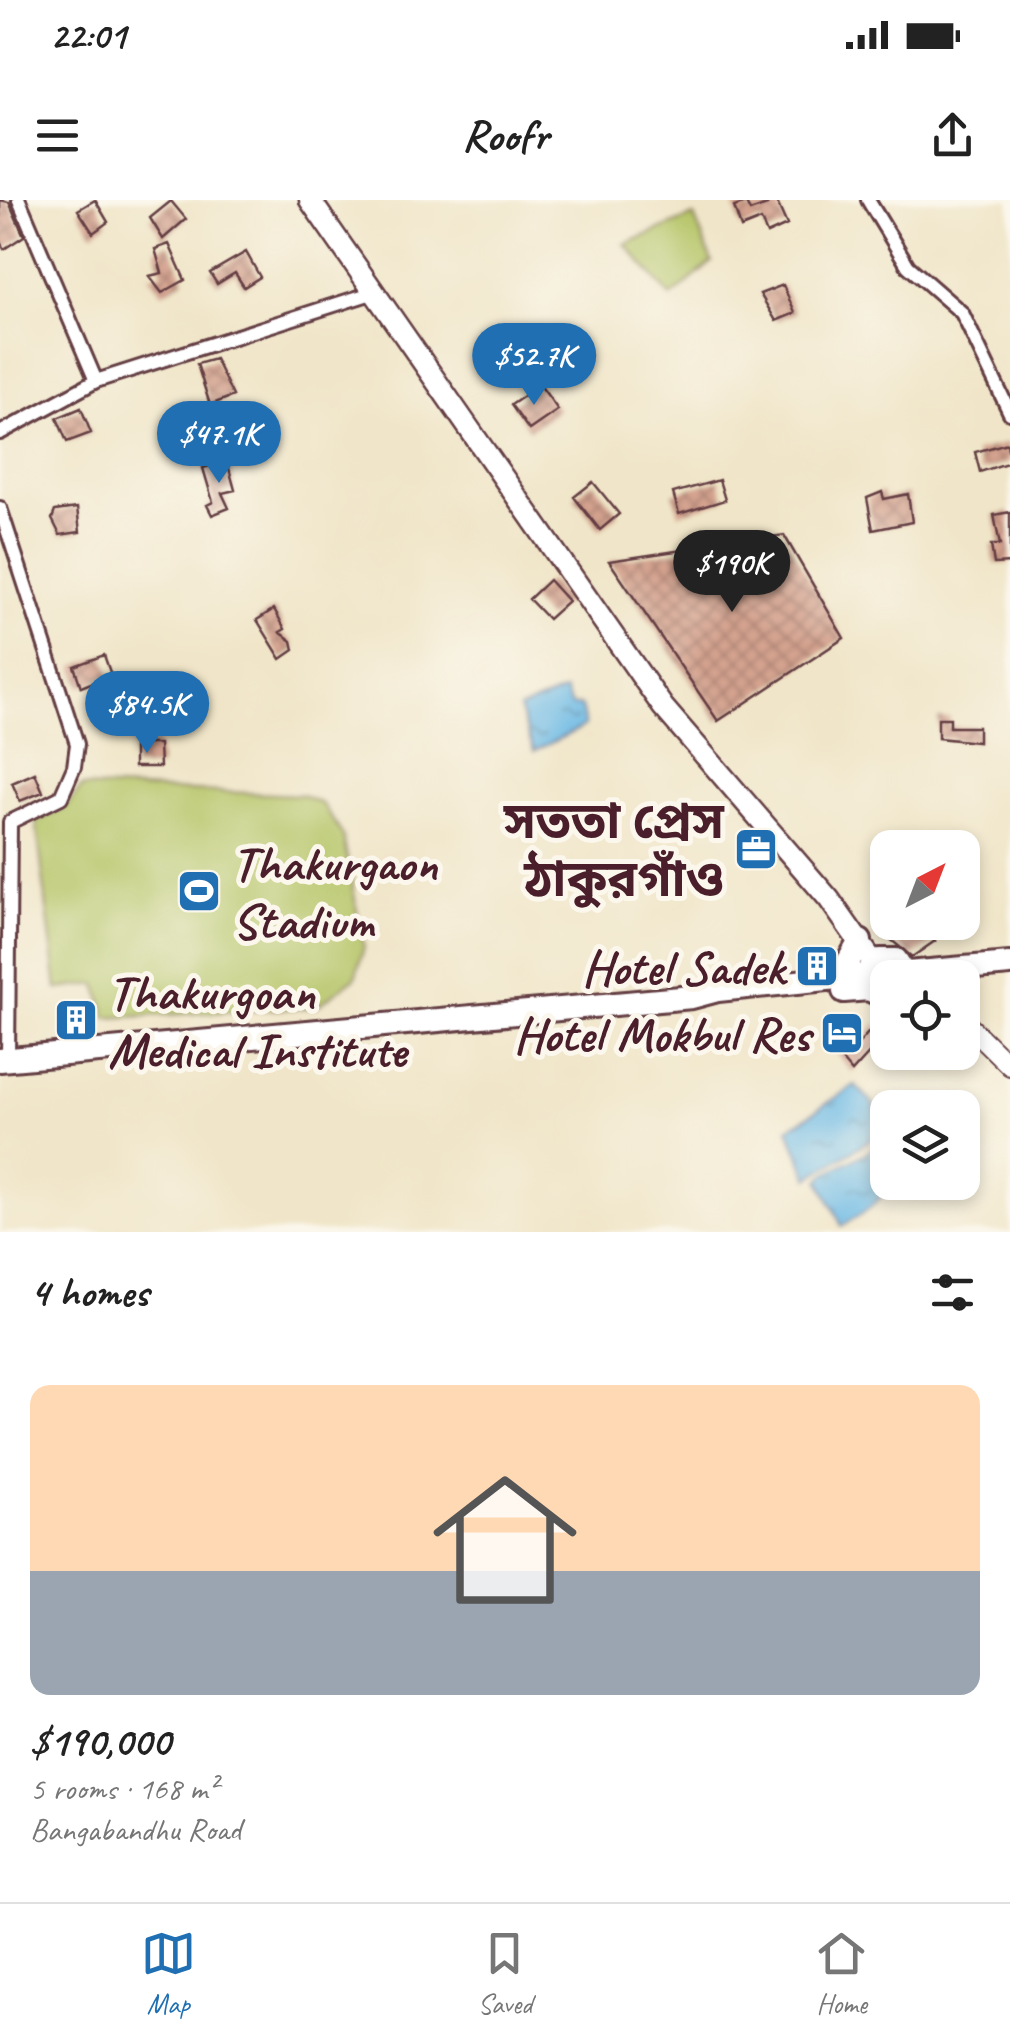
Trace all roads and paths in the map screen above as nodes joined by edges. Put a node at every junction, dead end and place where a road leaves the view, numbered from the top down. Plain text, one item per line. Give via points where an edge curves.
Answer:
1 (20, 200) edge
2 (310, 200) edge
3 (326, 200) edge
4 (868, 200) edge
5 (375, 292) junction
6 (96, 382) junction
7 (1010, 413) edge
8 (0, 433) edge
9 (0, 508) edge
10 (860, 941) junction
11 (870, 962) edge
12 (870, 962) edge
13 (1010, 964) edge
14 (980, 967) edge
15 (1010, 976) edge
16 (870, 977) edge
17 (839, 978) junction
18 (870, 978) edge
19 (980, 978) edge
20 (692, 997) junction
21 (980, 1037) edge
22 (4, 1059) edge
23 (1010, 1066) edge

1 - 6 street
2 - 5 main road
3 - 11 main road via 674,700 838,891
4 - 7 street via 908,266 962,313
5 - 6 street
5 - 10 main road via 663,707
6 - 8 street
9 - 22 street via 77,744 61,797 10,822
10 - 12 main road
10 - 17 highway
13 - 14 highway
15 - 19 highway
16 - 17 highway
17 - 20 highway
18 - 20 highway via 717,1002
20 - 22 highway
21 - 23 main road

